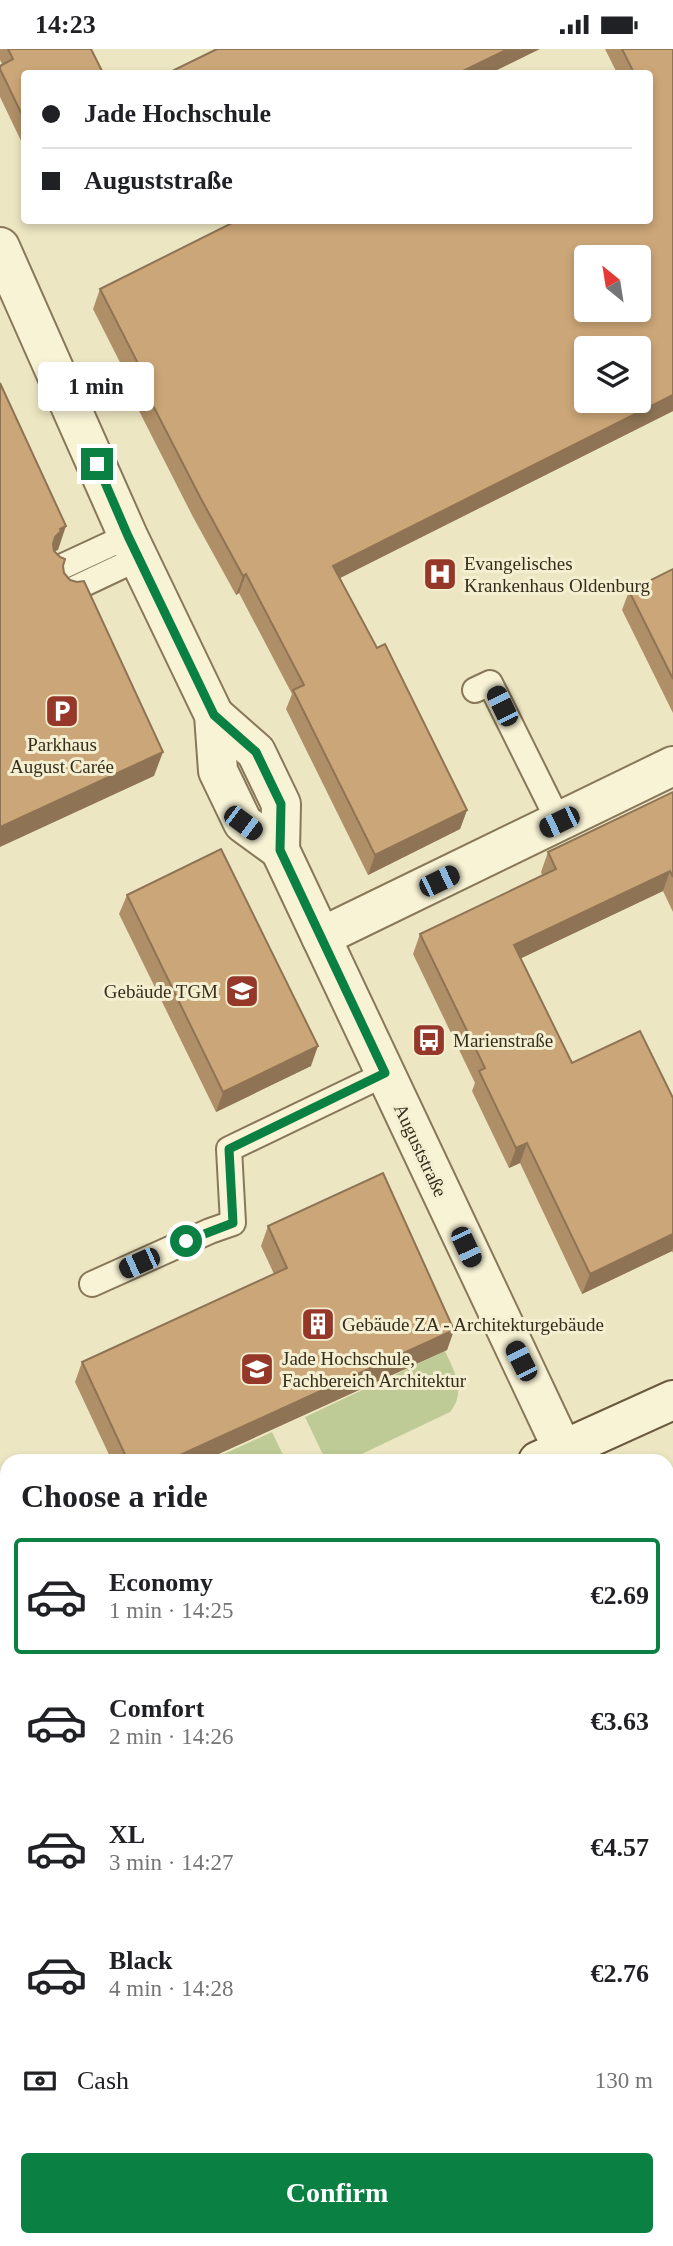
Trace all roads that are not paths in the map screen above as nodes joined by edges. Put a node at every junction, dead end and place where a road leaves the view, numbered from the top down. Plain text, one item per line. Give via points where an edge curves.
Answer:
1 (0, 247) edge
2 (134, 547) junction
3 (59, 568) edge
4 (69, 591) edge
5 (475, 690) dead end
6 (673, 767) edge
7 (559, 822) junction
8 (321, 937) junction
9 (385, 1073) junction
10 (92, 1284) dead end
11 (673, 1400) edge
12 (549, 1454) edge
13 (554, 1454) edge

1 - 2 street, Auguststraße
2 - 3 lane
2 - 4 lane
2 - 8 street, Auguststraße via 214,715 218,771 243,823 280,850
5 - 7 lane via 490,683
6 - 7 street
7 - 8 street
8 - 9 street, Auguststraße
9 - 10 lane via 229,1149 233,1223
9 - 12 street, Auguststraße
11 - 13 street

